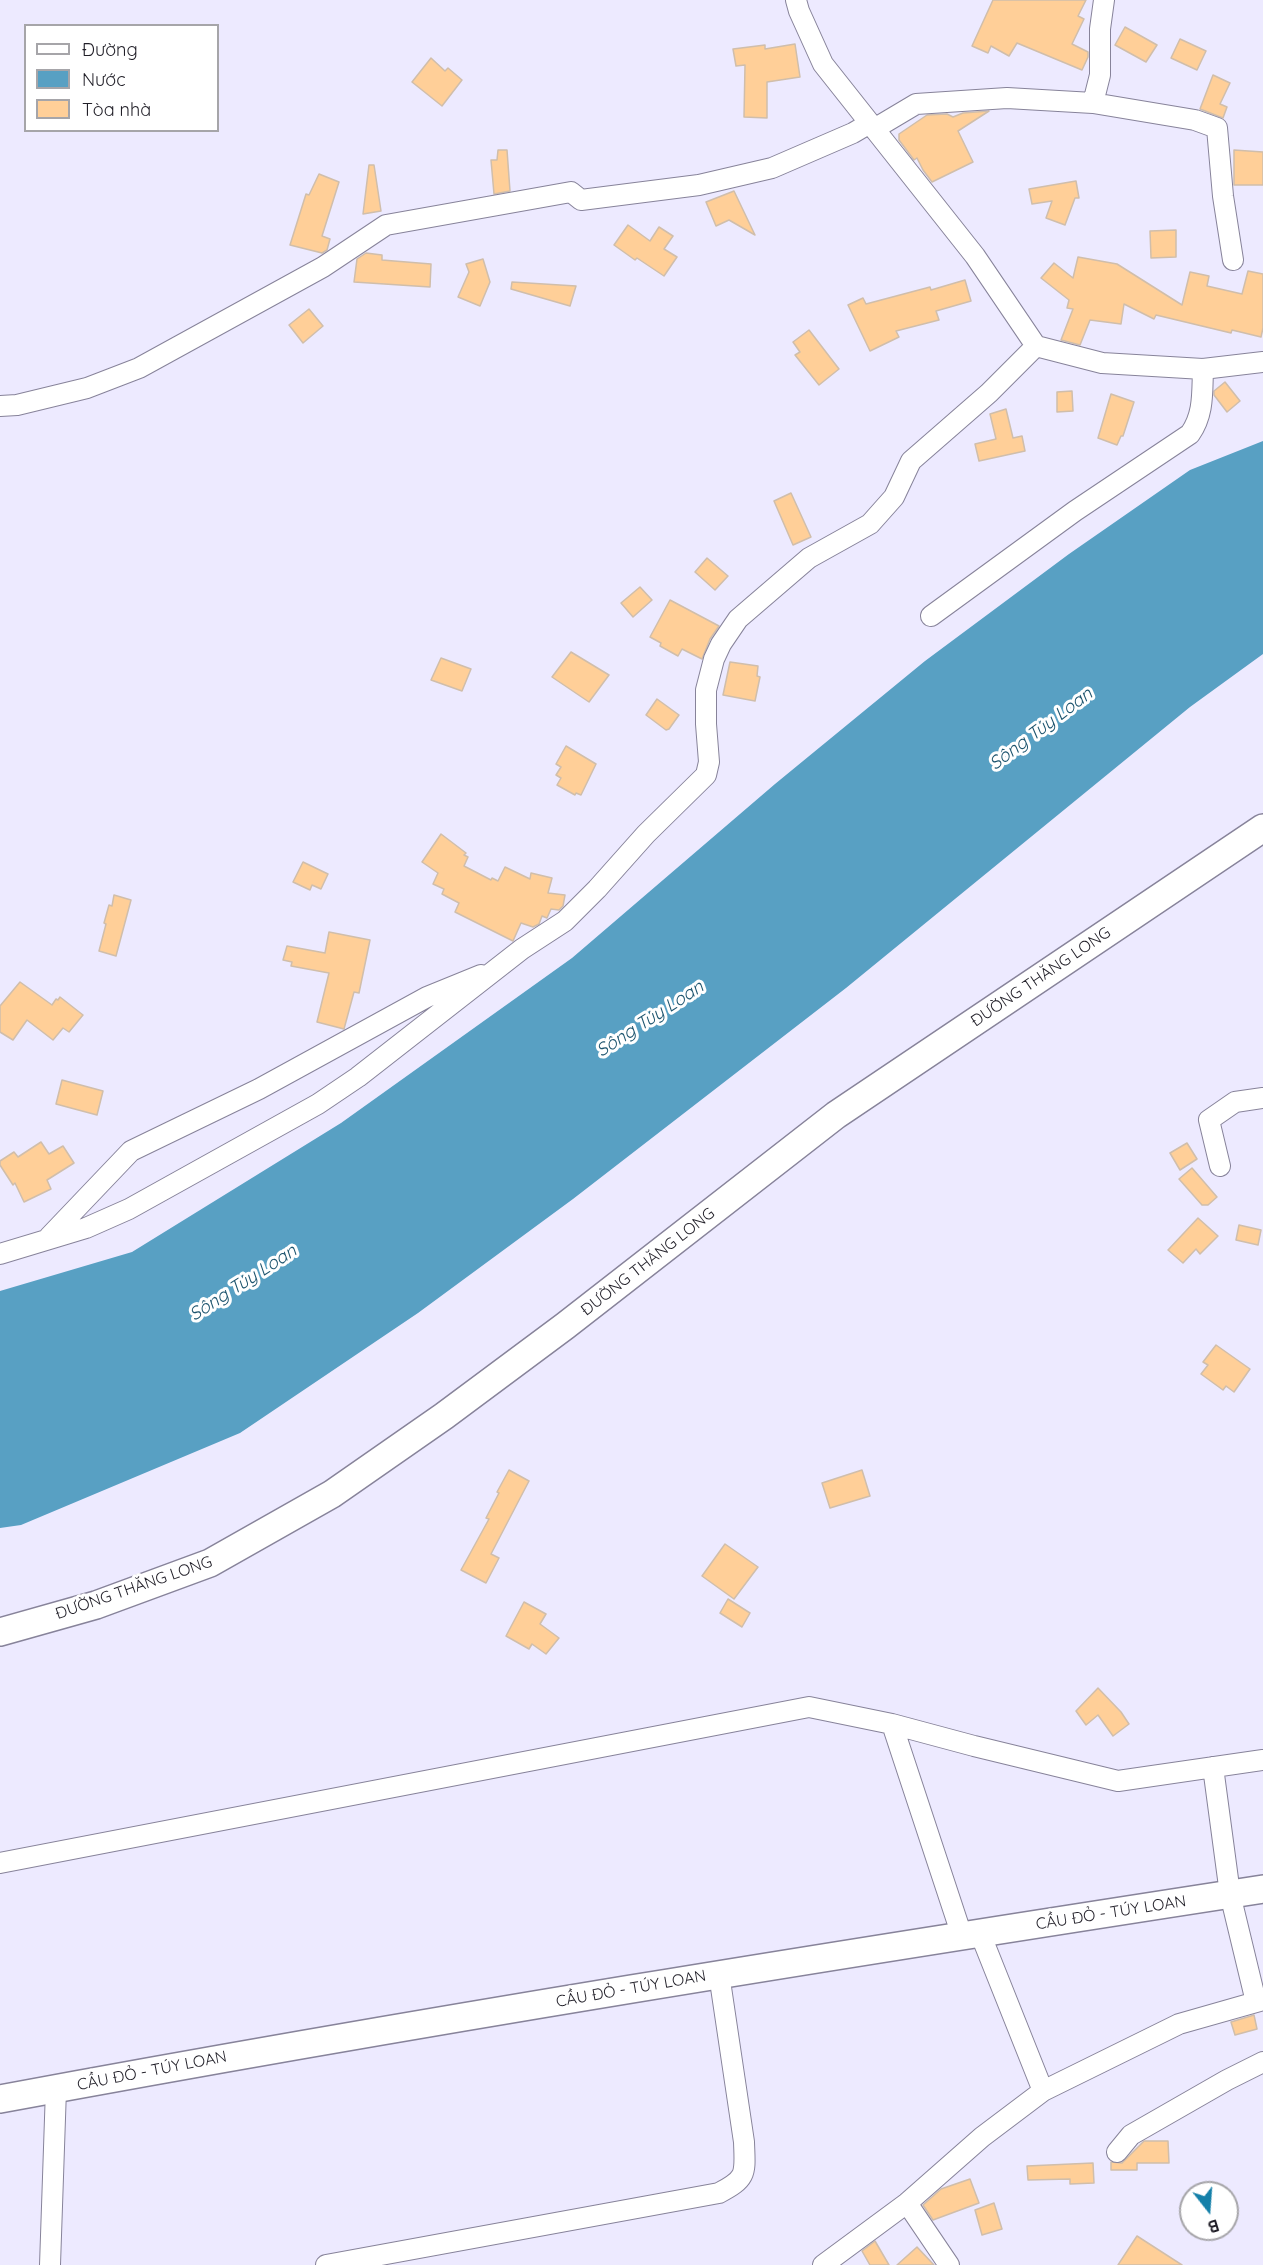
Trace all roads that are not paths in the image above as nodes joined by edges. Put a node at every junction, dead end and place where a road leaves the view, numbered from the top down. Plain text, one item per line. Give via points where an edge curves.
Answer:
1 (796, 0) edge
2 (1104, 0) edge
3 (1093, 103) junction
4 (872, 126) junction
5 (1233, 261) dead end
6 (1036, 346) junction
7 (1263, 362) edge
8 (1203, 369) junction
9 (0, 406) edge
10 (930, 616) dead end
11 (1263, 828) edge
12 (495, 971) junction
13 (1263, 1098) edge
14 (1220, 1166) dead end
15 (45, 1240) junction
16 (0, 1254) edge
17 (0, 1632) edge
18 (892, 1724) junction
19 (1263, 1760) edge
20 (1213, 1767) junction
21 (0, 1863) edge
22 (1263, 1889) edge
23 (1230, 1894) junction
24 (971, 1934) junction
25 (719, 1974) junction
26 (1260, 2001) edge
27 (1263, 2062) edge
28 (56, 2089) junction
29 (1042, 2091) junction
30 (0, 2099) edge
31 (1117, 2152) dead end
32 (906, 2203) junction
33 (50, 2265) edge
34 (326, 2265) edge
35 (823, 2265) edge
36 (949, 2265) edge

1 - 4 street via 822,64
2 - 3 street via 1100,75
3 - 4 street via 1007,98 916,104
3 - 5 street via 1195,120 1217,128
4 - 6 street via 975,256
4 - 9 street via 772,168 699,185 581,200 571,192 386,225 323,267 139,368 87,388
6 - 8 street via 1102,363
6 - 12 street via 911,461 894,496 870,524 809,558 738,619 714,659 706,690 706,775 575,912
7 - 8 street
8 - 10 street via 1198,422 1190,434
11 - 17 street, ĐƯỜNG THĂNG LONG via 836,1115 565,1326 332,1494 210,1563 96,1605
12 - 15 street via 358,1077 291,1121 129,1209
12 - 15 street via 426,997 259,1089 131,1151
13 - 14 street via 1235,1102 1209,1120
15 - 16 street
18 - 20 street via 1118,1780
18 - 21 street via 809,1707
18 - 24 street
19 - 20 street
20 - 23 street
22 - 23 street, CẦU ĐỎ - TÚY LOAN
23 - 24 street, CẦU ĐỎ - TÚY LOAN
23 - 26 street
24 - 25 street, CẦU ĐỎ - TÚY LOAN
24 - 29 street
25 - 28 street, CẦU ĐỎ - TÚY LOAN
25 - 34 street via 744,2142 745,2168 737,2184 719,2193
26 - 29 street via 1179,2024
27 - 31 street via 1131,2135
28 - 30 street, CẦU ĐỎ - TÚY LOAN
28 - 33 street
29 - 32 street
32 - 35 street
32 - 36 street

